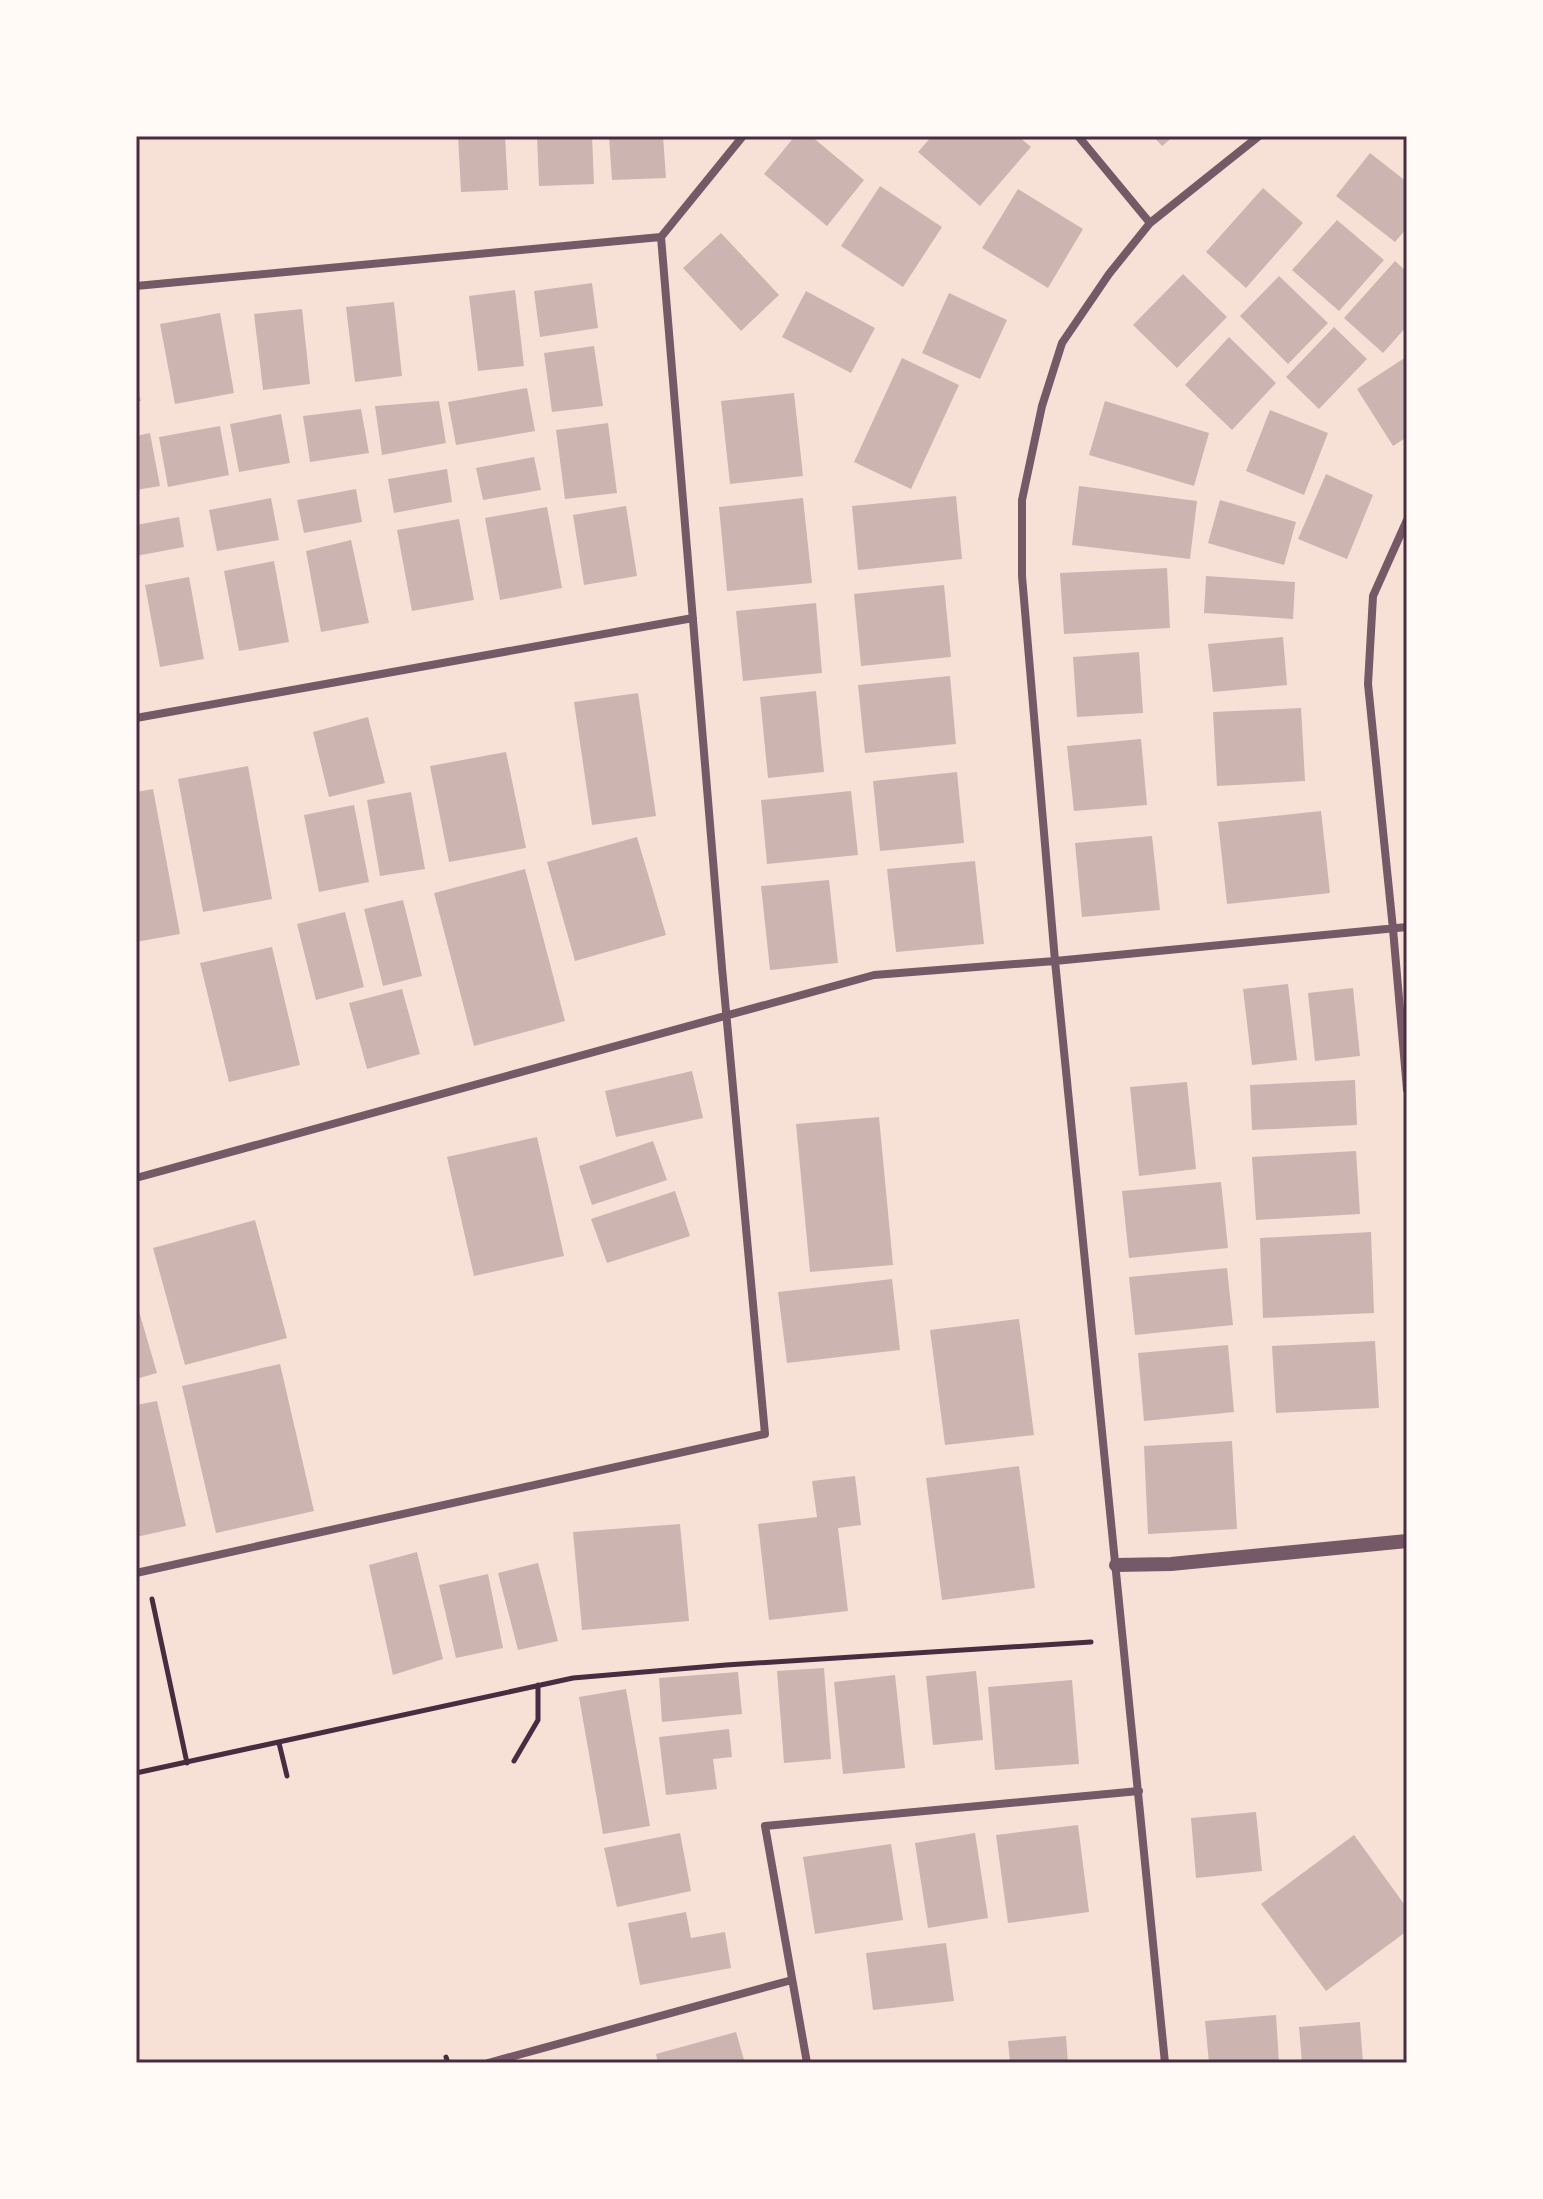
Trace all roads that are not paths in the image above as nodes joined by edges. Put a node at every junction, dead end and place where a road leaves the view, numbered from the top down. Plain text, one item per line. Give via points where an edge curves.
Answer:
1 (743, 136) edge
2 (1078, 136) edge
3 (1259, 136) edge
4 (1150, 223) junction
5 (661, 237) junction
6 (136, 286) edge
7 (1407, 520) edge
8 (693, 618) junction
9 (136, 718) edge
10 (1407, 927) edge
11 (1393, 929) junction
12 (1055, 961) junction
13 (728, 1016) junction
14 (1407, 1090) edge
15 (136, 1178) edge
16 (1407, 1541) edge
17 (1116, 1565) junction
18 (141, 1572) edge
19 (1139, 1791) junction
20 (792, 1980) junction
21 (488, 2063) edge
22 (807, 2063) edge
23 (1165, 2063) edge

1 - 5 street
2 - 4 street
3 - 4 street
4 - 12 street via 1062,343 1022,500 1022,576
5 - 6 street
5 - 8 street
7 - 11 street via 1373,596 1368,684
8 - 9 street
8 - 13 street
10 - 11 street
11 - 12 street
11 - 14 street
12 - 13 street via 874,975
12 - 17 street
13 - 15 street
13 - 18 street via 765,1434
16 - 17 street
17 - 19 street
19 - 20 street via 765,1826
19 - 23 street
20 - 21 street
20 - 22 street

